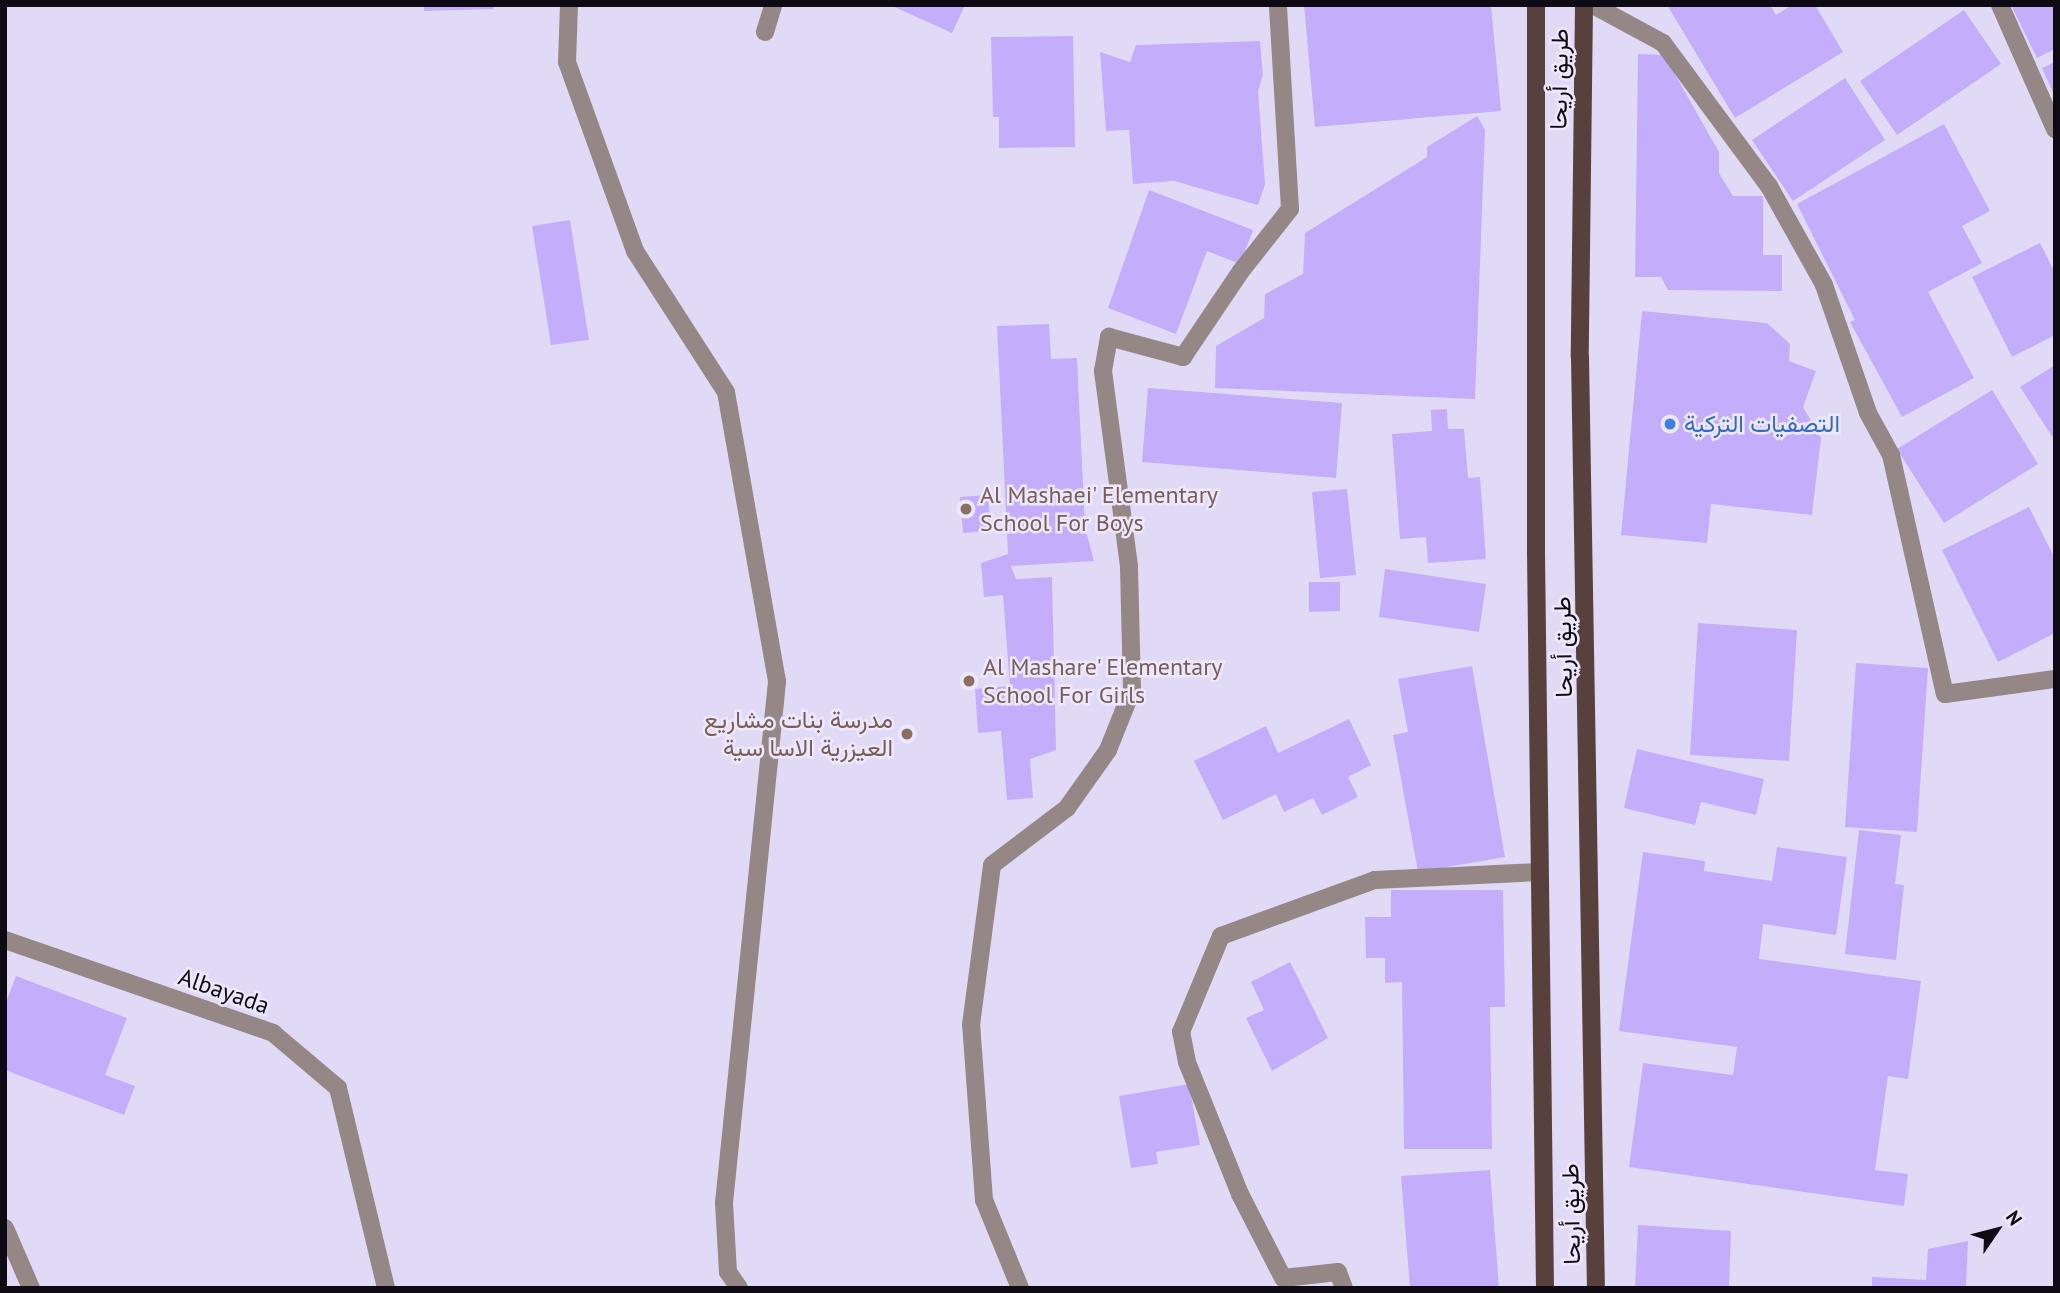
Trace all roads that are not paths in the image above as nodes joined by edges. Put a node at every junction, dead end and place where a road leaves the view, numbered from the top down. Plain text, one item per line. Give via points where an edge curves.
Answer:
1 (569, 5) edge
2 (773, 5) edge
3 (1279, 5) edge
4 (1536, 5) edge
5 (1584, 5) edge
6 (1593, 5) edge
7 (2000, 5) edge
8 (765, 32) dead end
9 (2055, 129) edge
10 (2055, 679) edge
11 (1539, 872) junction
12 (7, 947) edge
13 (5, 1228) edge
14 (31, 1288) edge
15 (386, 1288) edge
16 (740, 1288) edge
17 (1020, 1288) edge
18 (1344, 1288) edge
19 (1545, 1288) edge
20 (1596, 1288) edge

1 - 16 street via 567,62 635,251 726,392 777,682 724,1203 728,1272
2 - 8 street
3 - 17 street via 1290,209 1183,357 1109,337 1103,371 1129,566 1132,690 1108,750 1067,808 992,865 971,1025 984,1200
4 - 11 main road, طريق أريحا
5 - 20 main road, طريق أريحا via 1580,357
6 - 10 street via 1663,43 1769,186 1825,285 1868,413 1891,455 1945,694
7 - 9 street
11 - 18 street via 1375,880 1221,936 1181,1032 1187,1062 1240,1194 1283,1278 1338,1272
11 - 19 main road, طريق أريحا
12 - 15 street, Albayada via 274,1034 338,1088
13 - 14 street

